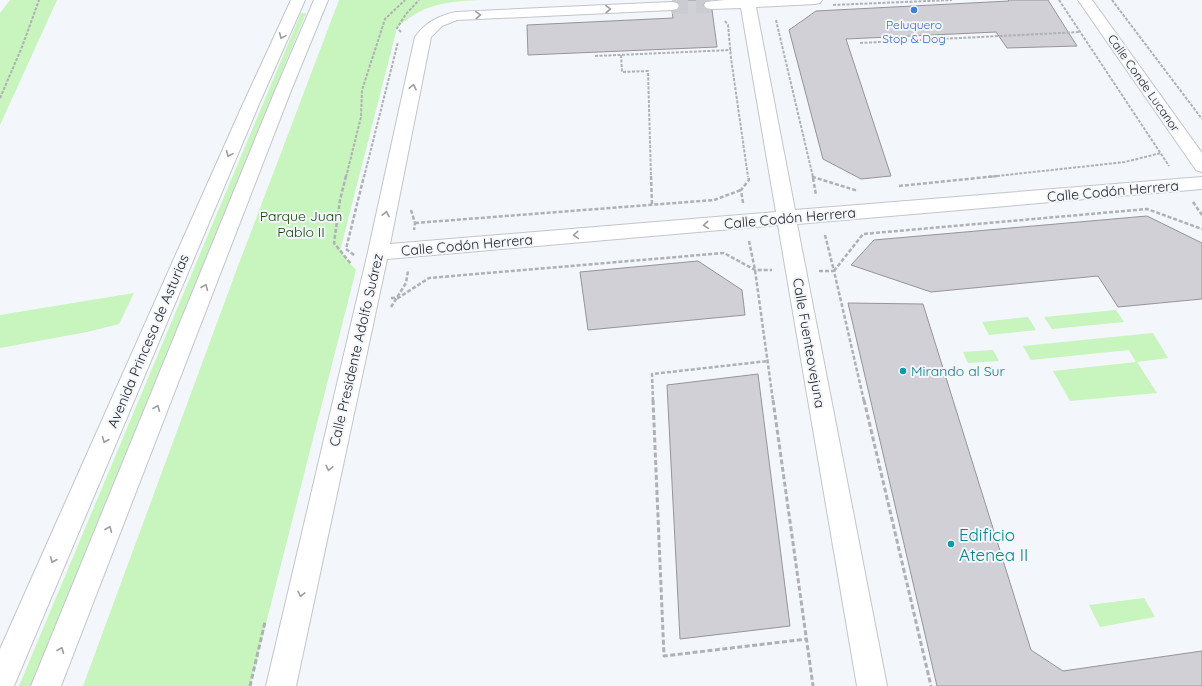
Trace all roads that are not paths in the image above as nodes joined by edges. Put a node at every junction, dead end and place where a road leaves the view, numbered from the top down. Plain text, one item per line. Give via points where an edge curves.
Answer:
1 (298, 0) edge
2 (321, 0) edge
3 (1085, 0) edge
4 (747, 2) edge
5 (821, 2) edge
6 (711, 5) tunnel mouth
7 (672, 6) tunnel mouth
8 (1202, 166) edge
9 (1202, 183) edge
10 (787, 218) junction
11 (378, 252) junction
12 (0, 683) edge
13 (46, 686) edge
14 (281, 686) edge
15 (872, 686) edge

1 -> 12 street, Avenida Princesa de Asturias
13 -> 2 street
3 - 8 street, Calle Conde Lucanor
4 - 5 street
4 - 6 street
4 - 10 street, Calle Fuenteovejuna
11 -> 7 street, Calle Presidente Adolfo Suárez via 423,37 431,26 440,20 456,16
9 - 10 street, Calle Codón Herrera
10 -> 11 street, Calle Codón Herrera
10 - 15 street, Calle Fuenteovejuna
11 -> 14 street, Calle Presidente Adolfo Suárez

